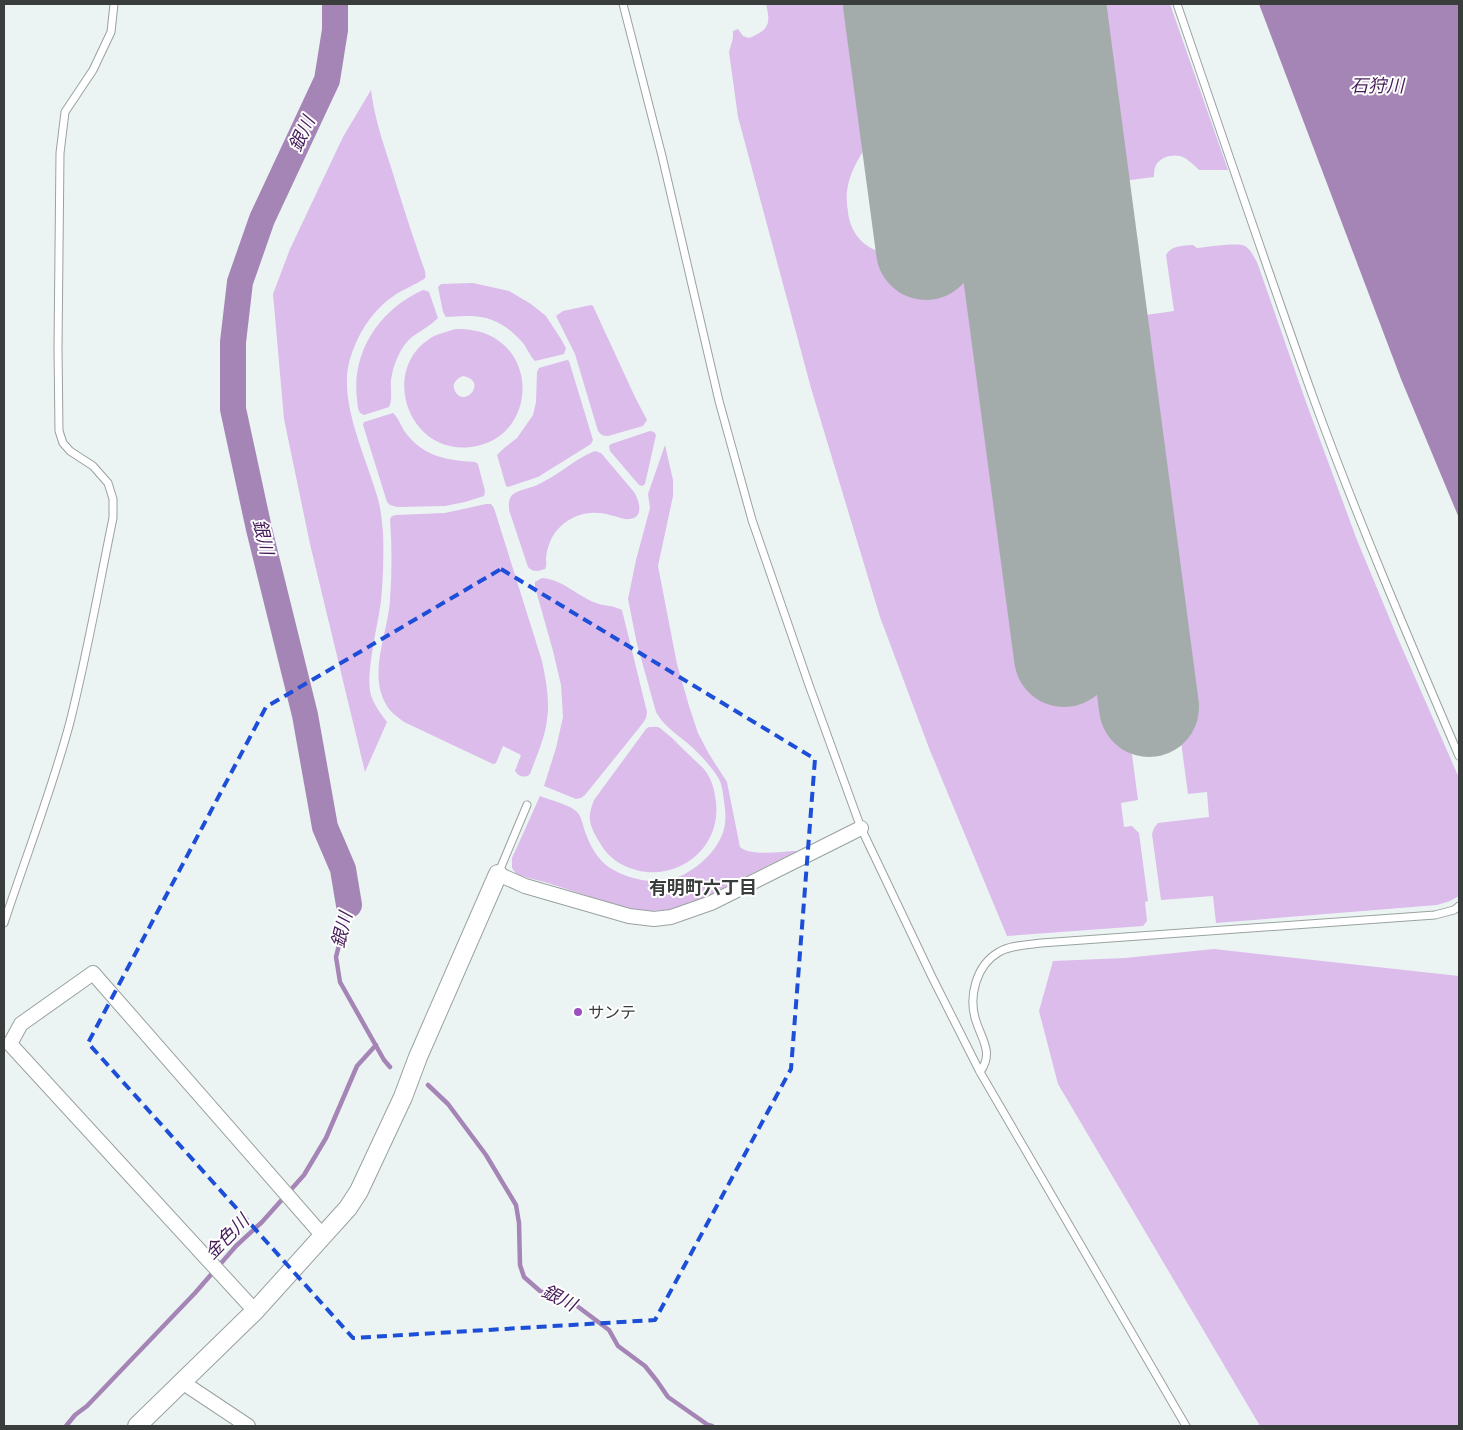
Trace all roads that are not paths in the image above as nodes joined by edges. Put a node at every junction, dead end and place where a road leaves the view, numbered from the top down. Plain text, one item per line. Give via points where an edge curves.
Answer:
1 (114, 4) edge
2 (623, 4) edge
3 (1177, 4) edge
4 (1459, 756) edge
5 (527, 805) dead end
6 (862, 828) junction
7 (498, 874) junction
8 (1459, 906) edge
9 (4, 923) edge
10 (7, 1042) edge
11 (980, 1072) junction
12 (323, 1236) junction
13 (255, 1311) junction
14 (182, 1382) junction
15 (137, 1426) edge
16 (248, 1426) edge
17 (1186, 1426) edge

1 - 9 lane via 111,32 93,70 64,112 60,153 58,349 59,431 70,451 93,466 108,483 113,499 113,518 70,723
2 - 6 lane via 719,401 752,520
3 - 4 lane via 1314,398 1405,630
5 - 7 lane
6 - 7 street via 711,903 671,917 629,916 525,886
6 - 11 lane
7 - 12 street via 403,1097 359,1191
8 - 11 lane via 1435,915 1013,946 998,952 983,966 975,986 973,1004 988,1057
10 - 12 street via 21,1024 93,973
10 - 13 street
11 - 17 lane
12 - 13 street
13 - 14 street
14 - 15 street
14 - 16 street

